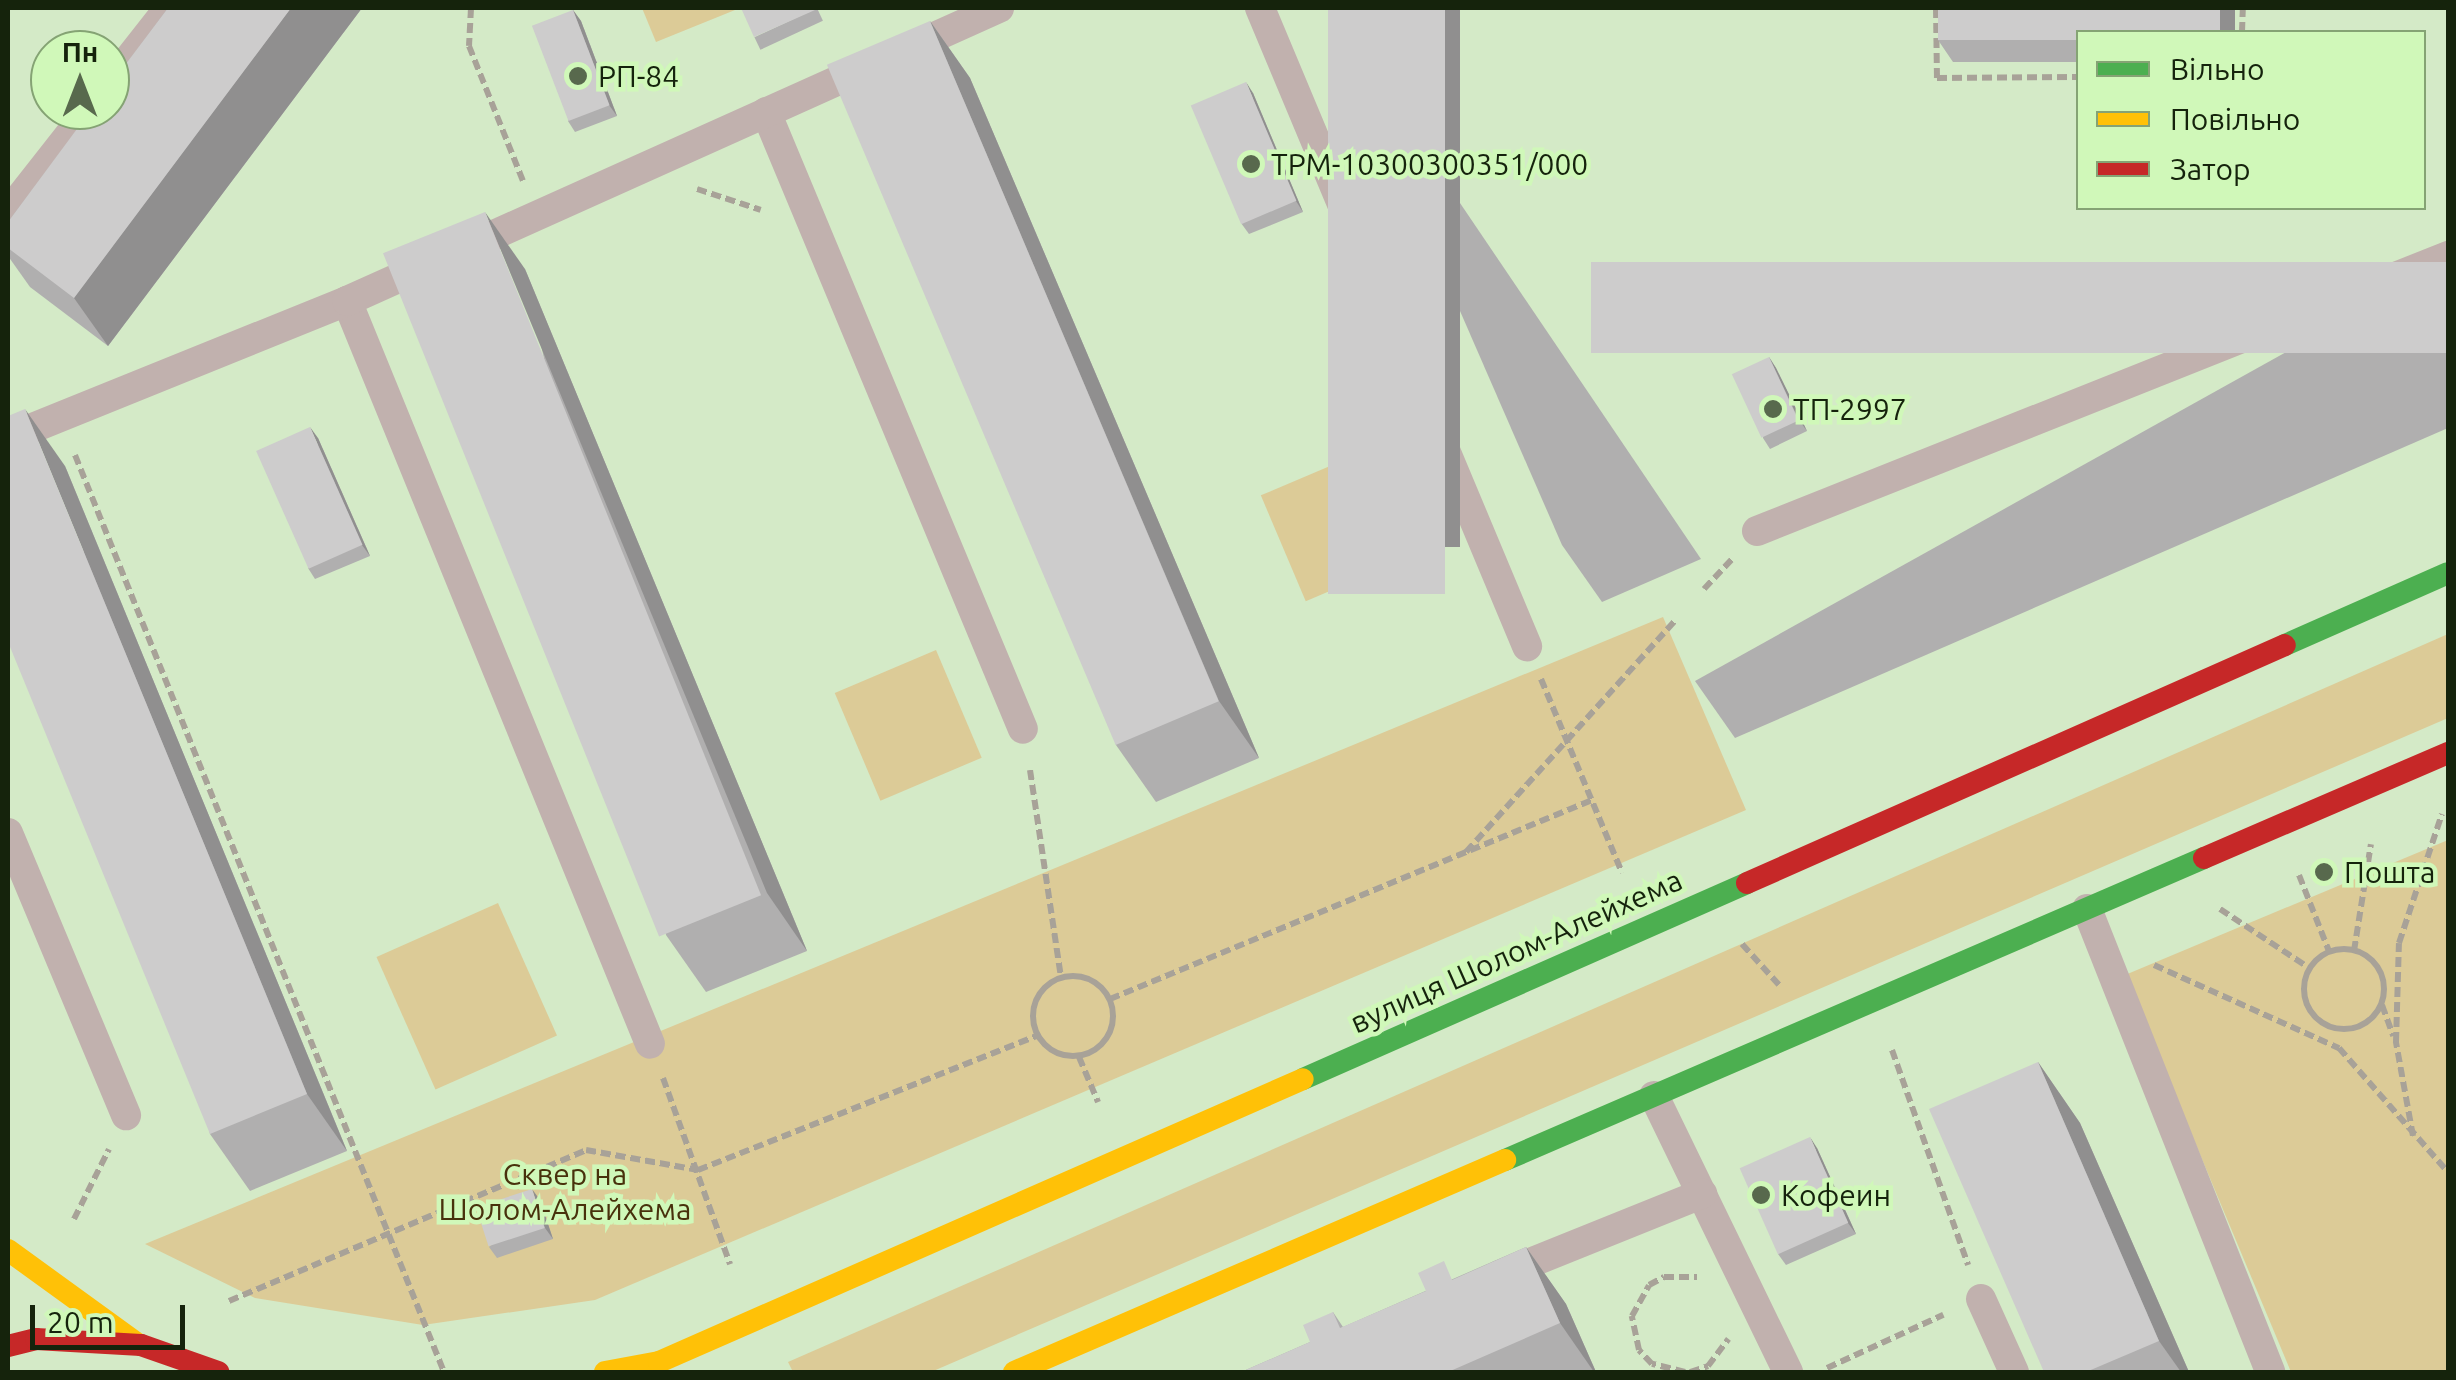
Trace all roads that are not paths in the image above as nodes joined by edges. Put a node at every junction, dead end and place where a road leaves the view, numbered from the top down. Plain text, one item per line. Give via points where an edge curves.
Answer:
1 (169, 8) edge
2 (999, 8) edge
3 (1260, 8) edge
4 (130, 57) edge
5 (766, 112) junction
6 (73, 130) edge
7 (8, 214) edge
8 (2448, 256) edge
9 (346, 301) junction
10 (8, 435) edge
11 (1757, 531) road end
12 (2448, 574) edge
13 (1527, 646) road end
14 (1023, 729) road end
15 (2448, 753) edge
16 (8, 832) edge
17 (2087, 908) junction
18 (650, 1044) road end
19 (1654, 1096) junction
20 (126, 1115) road end
21 (1702, 1194) junction
22 (8, 1250) edge
23 (1480, 1283) edge
24 (1980, 1299) edge
25 (141, 1345) junction
26 (8, 1346) edge
27 (218, 1372) edge
28 (604, 1372) edge
29 (1014, 1372) edge
30 (1788, 1372) edge
31 (2014, 1372) edge
32 (2270, 1372) edge

1 - 4 lane
2 - 5 lane
3 - 13 lane
5 - 9 lane
5 - 14 lane
6 - 7 lane
8 - 11 lane
9 - 10 lane
9 - 18 lane
12 - 28 street, вулиця Шолом-Алейхема via 754,1322 659,1362
15 - 17 street
16 - 20 lane
17 - 19 street
17 - 32 lane
19 - 21 lane
19 - 29 street
21 - 23 lane
21 - 30 lane
22 - 25 street
24 - 31 lane
25 - 26 street via 36,1339
25 - 27 street

